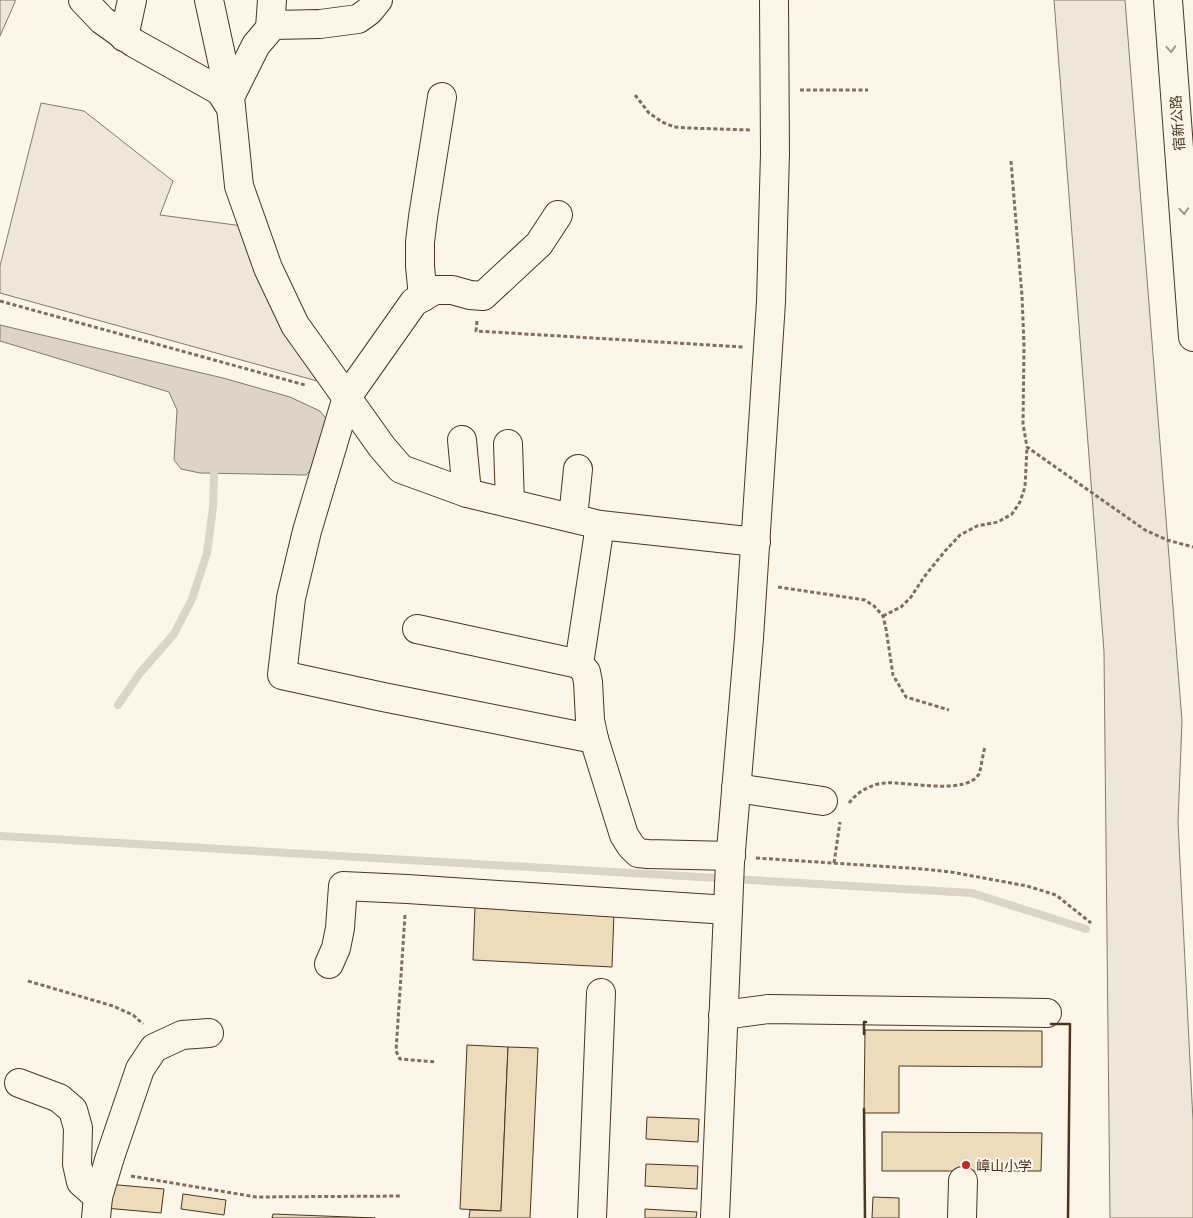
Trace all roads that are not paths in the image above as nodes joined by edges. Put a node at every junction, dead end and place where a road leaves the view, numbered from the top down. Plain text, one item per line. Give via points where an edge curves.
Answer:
1 (83, 0) edge
2 (132, 0) edge
3 (209, 0) edge
4 (272, 0) edge
5 (378, 0) edge
6 (774, 0) edge
7 (1168, 0) edge
8 (270, 28) junction
9 (124, 37) junction
10 (442, 97) dead end
11 (231, 102) junction
12 (558, 215) dead end
13 (423, 297) junction
14 (1193, 337) edge
15 (347, 397) junction
16 (462, 440) dead end
17 (508, 444) dead end
18 (578, 469) dead end
19 (467, 493) junction
20 (510, 503) junction
21 (573, 518) junction
22 (600, 525) junction
23 (756, 542) junction
24 (416, 629) dead end
25 (579, 664) junction
26 (594, 739) junction
27 (736, 788) junction
28 (837, 808) road end
29 (730, 859) junction
30 (728, 905) junction
31 (329, 964) dead end
32 (600, 993) dead end
33 (1047, 1013) dead end
34 (723, 1015) junction
35 (209, 1033) dead end
36 (19, 1083) dead end
37 (963, 1181) dead end
38 (100, 1196) edge
39 (592, 1218) edge
40 (715, 1218) edge
41 (962, 1218) edge

1 - 9 main road
2 - 9 main road
3 - 11 main road
4 - 8 main road
5 - 8 main road via 358,20 273,25
6 - 23 main road via 772,302
7 -> 14 main road, 宿新公路
8 - 11 main road via 256,45
9 - 11 main road via 220,90
10 - 13 main road via 420,242
11 - 15 main road via 240,186 268,268 295,325
12 - 13 main road via 540,244 483,296 435,290
13 - 15 main road via 414,302
15 - 19 main road via 401,469
15 - 26 main road via 307,531 291,598 282,675
16 - 19 main road
17 - 20 main road
18 - 21 main road
19 - 20 main road
20 - 21 main road
21 - 22 main road
22 - 23 main road
22 - 25 main road
23 - 27 main road
24 - 25 main road
25 - 26 main road via 587,677
26 - 29 main road via 624,835 638,853
27 - 28 main road
27 - 29 main road
29 - 30 main road
30 - 31 main road via 343,886 340,928
30 - 34 main road
32 - 39 main road
33 - 34 main road via 768,1009
34 - 40 main road
35 - 38 main road via 182,1035 154,1048 140,1069
36 - 38 main road via 59,1098 73,1110 78,1128 77,1164 81,1182
37 - 41 main road

